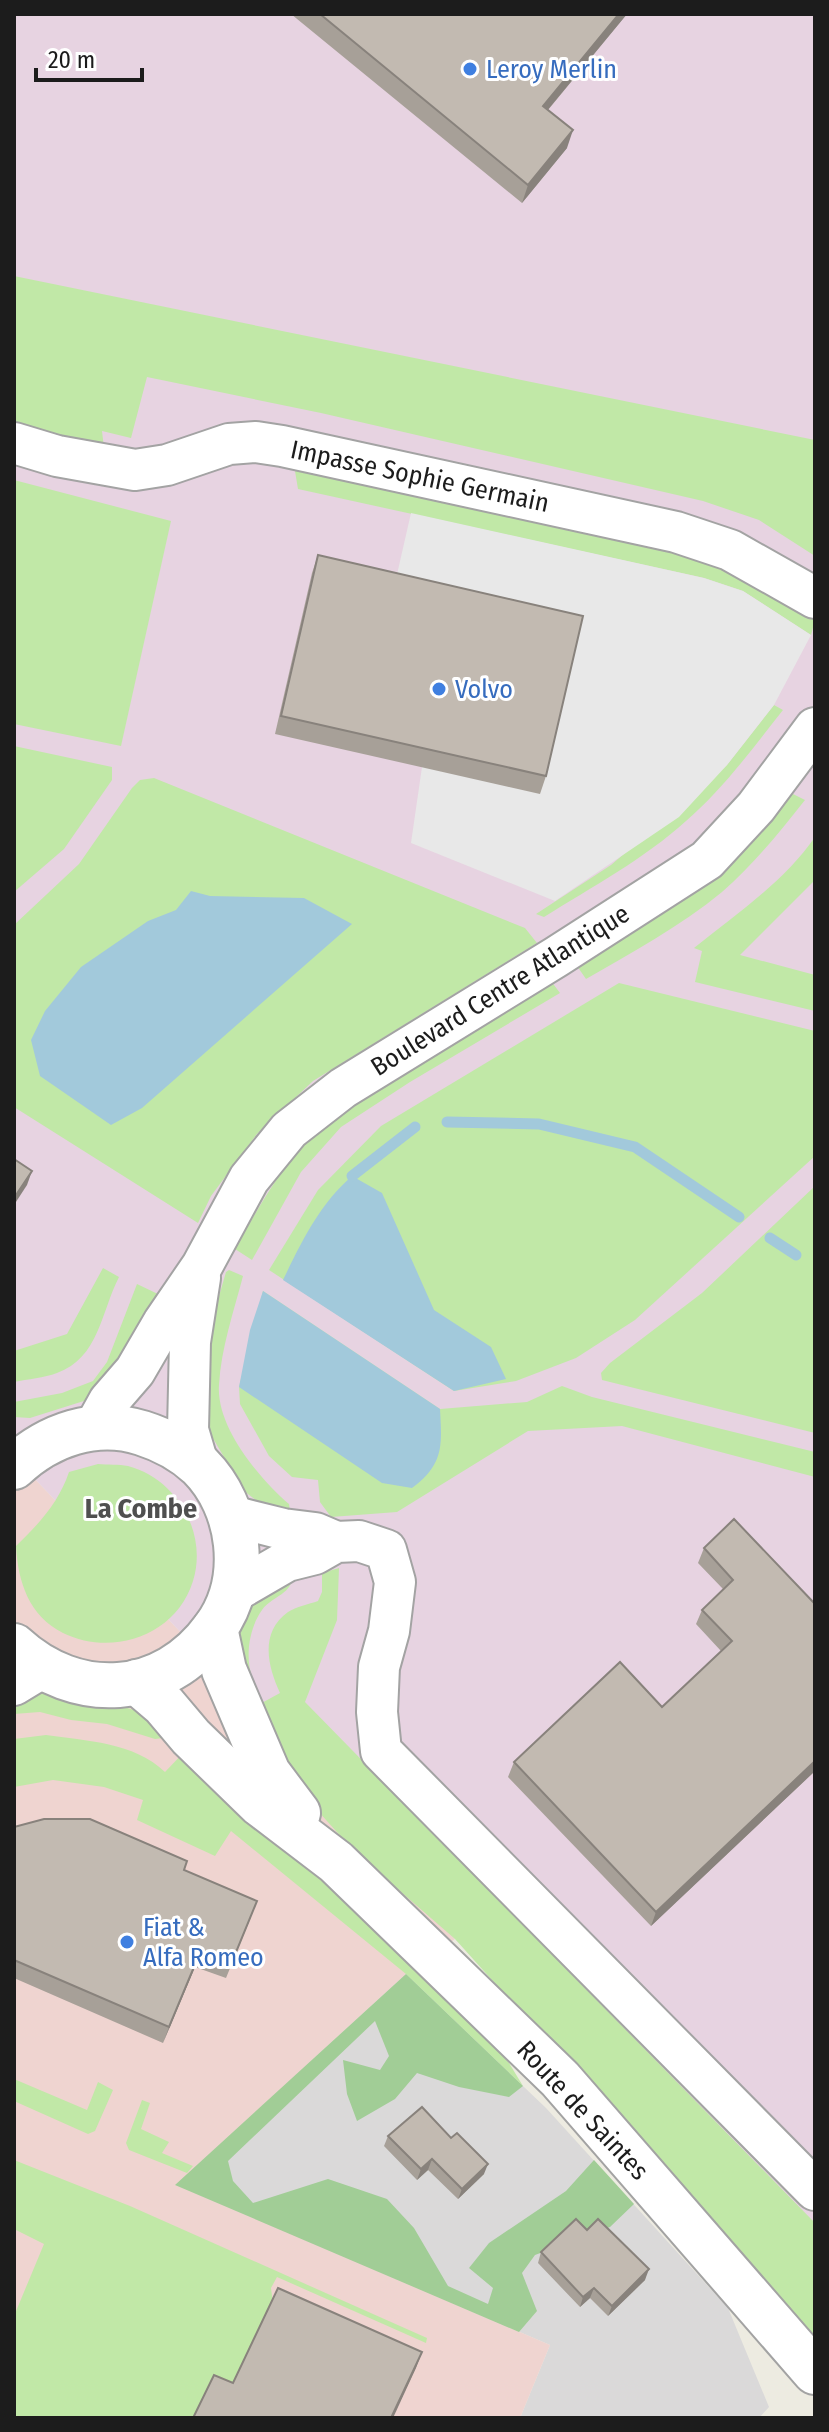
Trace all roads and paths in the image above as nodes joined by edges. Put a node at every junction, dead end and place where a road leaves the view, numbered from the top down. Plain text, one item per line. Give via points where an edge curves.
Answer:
1 (14, 443) edge
2 (815, 598) edge
3 (815, 728) edge
4 (202, 1266) junction
5 (54, 1434) edge
6 (198, 1464) junction
7 (14, 1467) edge
8 (231, 1516) junction
9 (336, 1542) junction
10 (224, 1610) junction
11 (23, 1666) edge
12 (137, 1682) junction
13 (336, 1862) junction
14 (815, 2190) edge
15 (815, 2372) edge

1 - 2 street, Impasse Sophie Germain via 135,470 229,444 282,446 676,532 730,550
3 - 4 street, Boulevard Centre Atlantique via 756,807 707,860 343,1088 289,1130 249,1179
4 - 5 street, Boulevard Centre Atlantique via 135,1371 109,1401
4 - 6 street, Boulevard Centre Atlantique via 190,1342 188,1430
5 - 6 street via 131,1430 167,1442
5 - 7 street
6 - 8 street
8 - 9 street
8 - 10 street via 237,1567
9 - 10 street via 287,1561
9 - 14 street via 359,1541 386,1550 395,1582 379,1667 381,1751
10 - 12 street via 194,1653
10 - 13 street via 224,1670 268,1773
11 - 12 street via 79,1682
12 - 13 street via 260,1804
13 - 15 street, Route de Saintes via 560,2079

